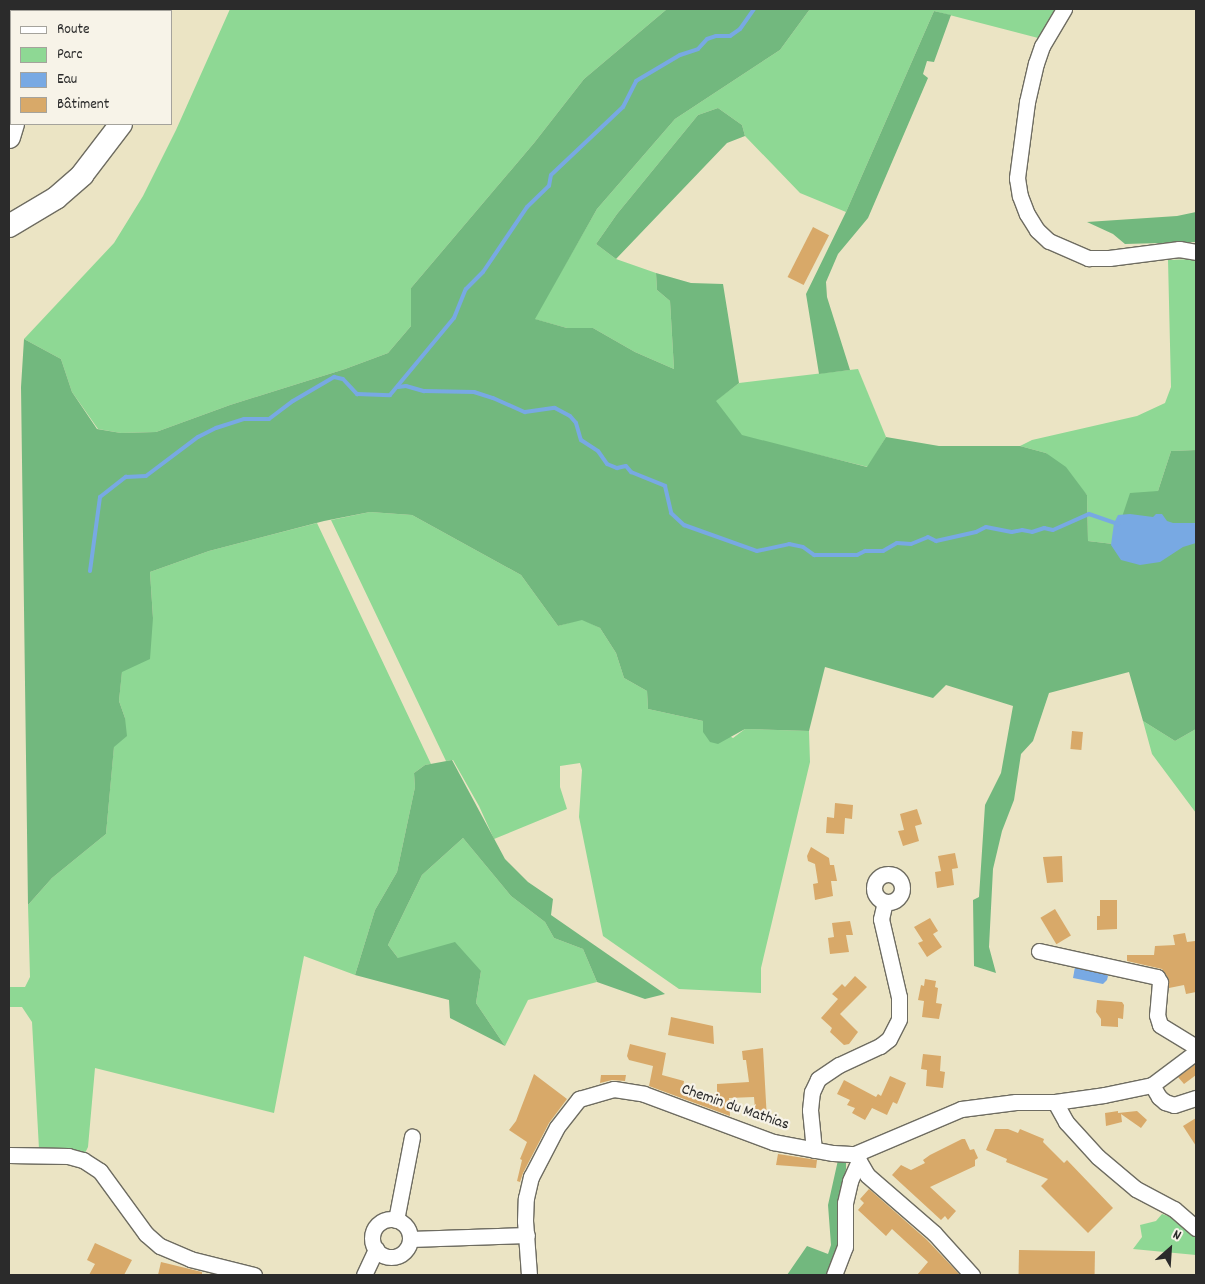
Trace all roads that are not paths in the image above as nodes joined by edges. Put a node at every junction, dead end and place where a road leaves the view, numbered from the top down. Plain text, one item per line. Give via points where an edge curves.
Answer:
1 (1064, 9) edge
2 (119, 125) edge
3 (14, 223) edge
4 (1196, 252) edge
5 (885, 902) dead end
6 (1039, 952) dead end
7 (1196, 1048) edge
8 (1196, 1052) edge
9 (1152, 1085) junction
10 (1196, 1098) edge
11 (1055, 1102) junction
12 (412, 1137) dead end
13 (814, 1150) junction
14 (9, 1155) edge
15 (857, 1158) junction
16 (396, 1220) junction
17 (1196, 1228) edge
18 (526, 1235) junction
19 (410, 1238) junction
20 (376, 1249) junction
21 (254, 1275) edge
22 (364, 1275) edge
23 (529, 1275) edge
24 (834, 1275) edge
25 (972, 1275) edge

1 - 4 street via 1039,54 1027,102 1017,178 1027,214 1049,241 1088,258 1179,249
2 - 3 highway via 82,175 56,198
5 - 13 street via 881,920 899,997 899,1019 888,1039 880,1046 839,1064 818,1079 812,1092 810,1110
6 - 7 street via 1157,977 1160,982 1157,1015 1160,1025
8 - 9 street, Chemin du Mathias
9 - 10 street via 1165,1102 1174,1104
9 - 11 street, Chemin du Mathias
11 - 15 street, Chemin du Mathias via 1016,1102 961,1109
11 - 17 street via 1066,1122 1098,1157 1136,1188 1174,1209
12 - 16 street
13 - 15 street, Chemin du Mathias
13 - 18 street, Chemin du Mathias via 773,1142 644,1094 614,1088 579,1099 557,1126 531,1177 526,1198
14 - 21 street via 68,1156 84,1160 100,1171 146,1234 160,1246 190,1259
15 - 24 street via 845,1203 845,1247
15 - 25 street via 867,1175 934,1233
16 - 19 street via 406,1227
16 - 20 street via 383,1222 374,1231
18 - 19 street
18 - 23 street, Chemin du Mathias
19 - 20 street via 407,1250 397,1256 386,1256
20 - 22 street

